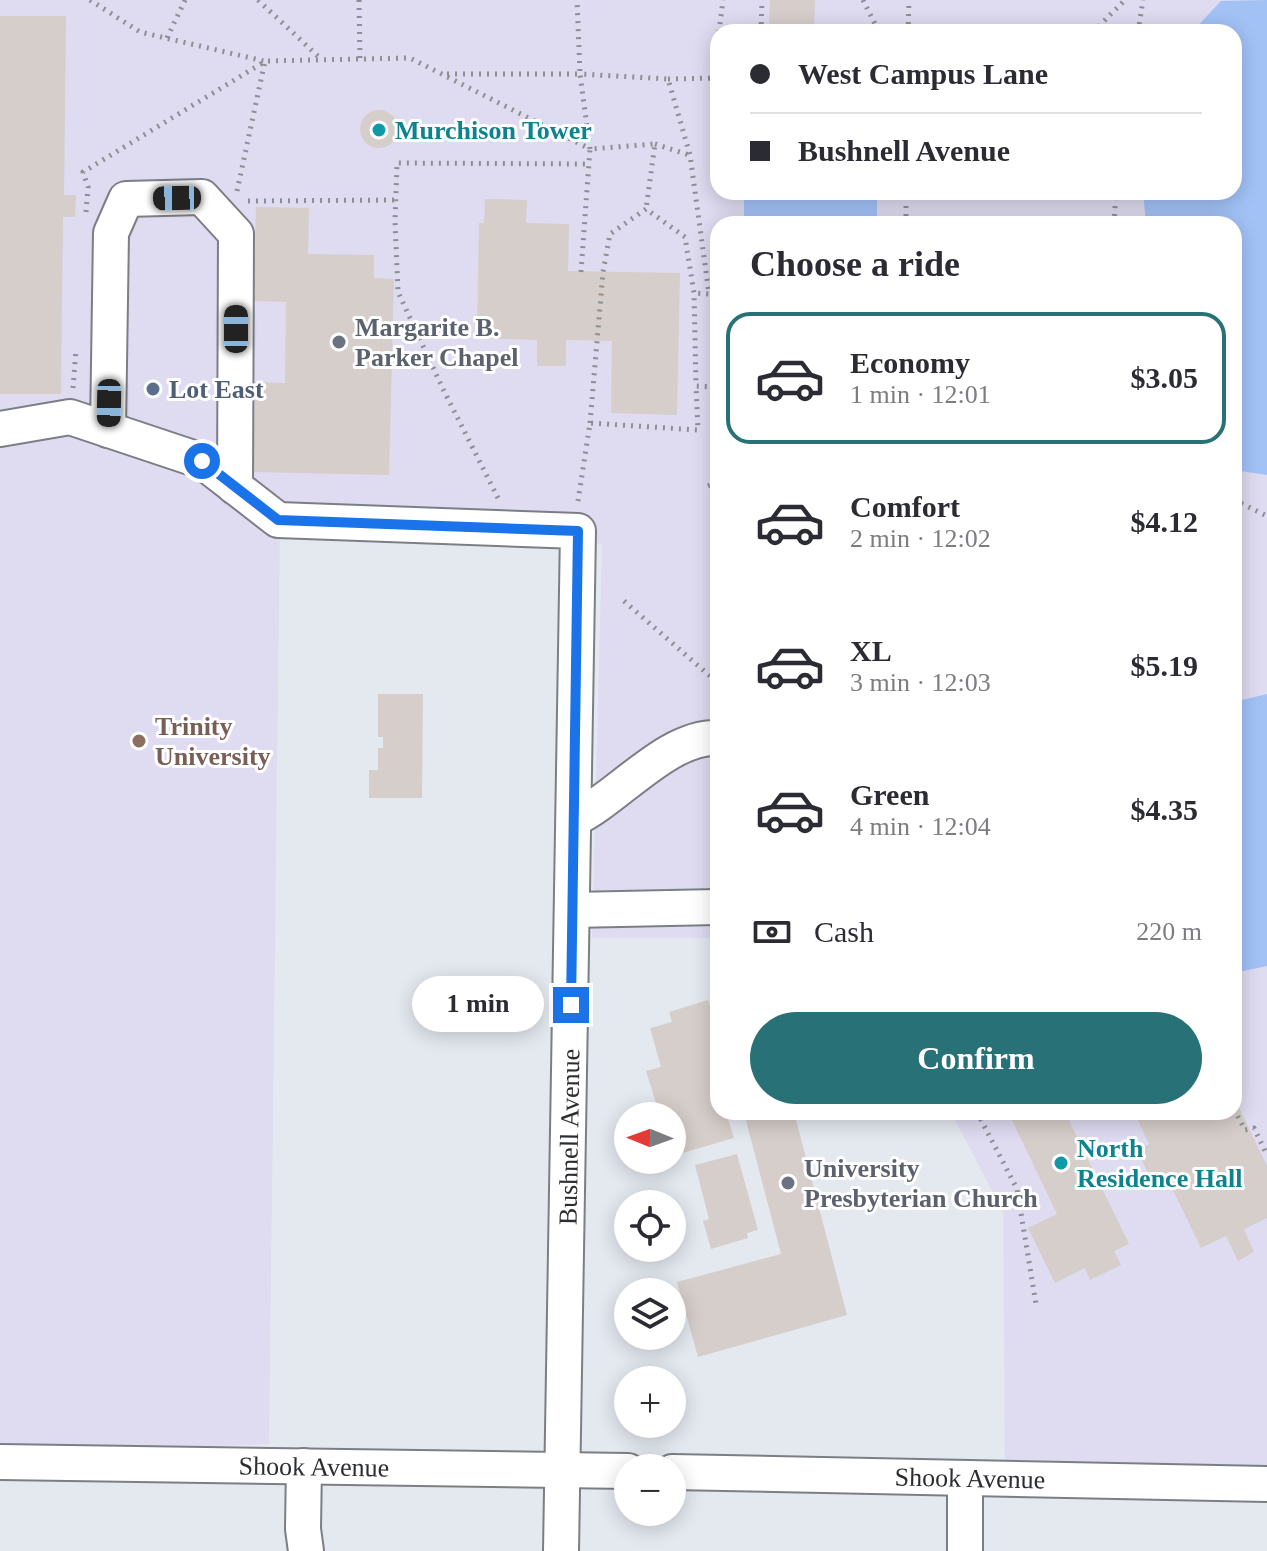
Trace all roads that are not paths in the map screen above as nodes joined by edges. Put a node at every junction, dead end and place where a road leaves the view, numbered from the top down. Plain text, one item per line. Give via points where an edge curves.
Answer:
1 (0, 429) edge
2 (108, 430) junction
3 (235, 487) junction
4 (710, 740) edge
5 (574, 819) junction
6 (710, 907) edge
7 (572, 910) junction
8 (0, 1462) edge
9 (304, 1466) junction
10 (563, 1469) junction
11 (614, 1471) edge
12 (686, 1472) edge
13 (965, 1479) junction
14 (1267, 1484) edge
15 (306, 1551) edge
16 (561, 1551) edge
17 (965, 1551) edge

1 - 2 street via 70,417
2 - 3 street via 202,461
2 - 3 street via 111,233 126,199 202,197 236,234
3 - 5 street, Bushnell Avenue via 278,520 578,531
4 - 5 street via 682,746
5 - 7 street, Bushnell Avenue
6 - 7 street
7 - 10 street, Bushnell Avenue
8 - 9 street, Shook Avenue
9 - 10 street, Shook Avenue
9 - 15 street
10 - 11 street, Shook Avenue
10 - 16 street, Bushnell Avenue
12 - 13 street, Shook Avenue
13 - 14 street, Shook Avenue
13 - 17 street

